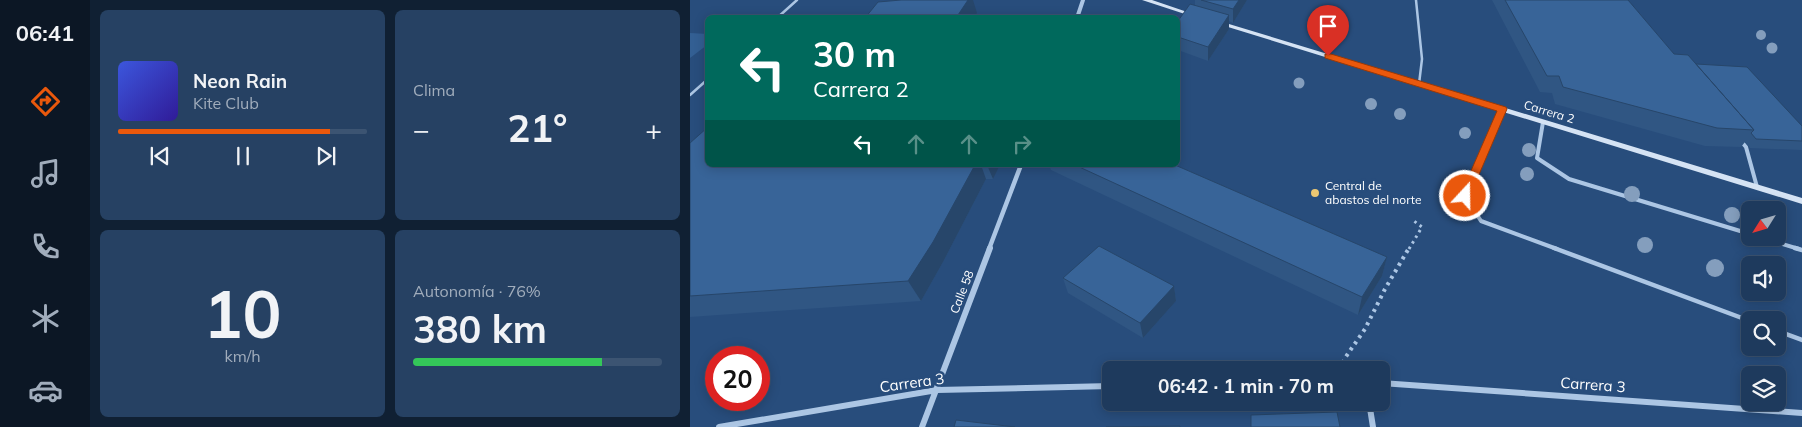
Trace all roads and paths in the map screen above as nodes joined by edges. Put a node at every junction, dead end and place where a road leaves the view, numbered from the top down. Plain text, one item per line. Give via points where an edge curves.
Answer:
1 (797, 0) edge
2 (1083, 0) edge
3 (1146, 0) edge
4 (1416, 0) edge
5 (780, 15) edge
6 (1078, 15) edge
7 (1202, 17) edge
8 (1212, 20) edge
9 (705, 82) edge
10 (1419, 84) junction
11 (690, 95) edge
12 (1502, 109) junction
13 (1543, 122) junction
14 (1740, 140) edge
15 (1020, 167) edge
16 (1757, 187) junction
17 (1802, 201) edge
18 (1414, 221) dead end
19 (1741, 231) edge
20 (1786, 245) edge
21 (1802, 250) edge
22 (1741, 318) edge
23 (1786, 334) edge
24 (1802, 340) edge
25 (1344, 361) edge
26 (1390, 384) edge
27 (1102, 386) edge
28 (937, 390) junction
29 (1370, 411) edge
30 (1802, 413) edge
31 (719, 427) edge
32 (922, 427) edge
33 (1373, 427) edge

1 - 5 lane
2 - 6 street
3 - 7 street
4 - 10 lane via 1422,59
8 - 10 street, Carrera 2
9 - 11 lane
10 - 12 street, Carrera 2
12 - 13 street, Carrera 2
12 - 22 lane via 1465,196 1481,221
13 - 16 street, Carrera 2
13 - 19 lane via 1537,158 1569,179
14 - 16 lane via 1746,147
15 - 28 street, Calle 58
16 - 17 street, Carrera 2
18 - 25 path via 1422,227
20 - 21 lane
23 - 24 lane
26 - 30 street, Carrera 3
27 - 28 street, Carrera 3
28 - 31 street, Carrera 3
28 - 32 street, Calle 58
29 - 33 street

